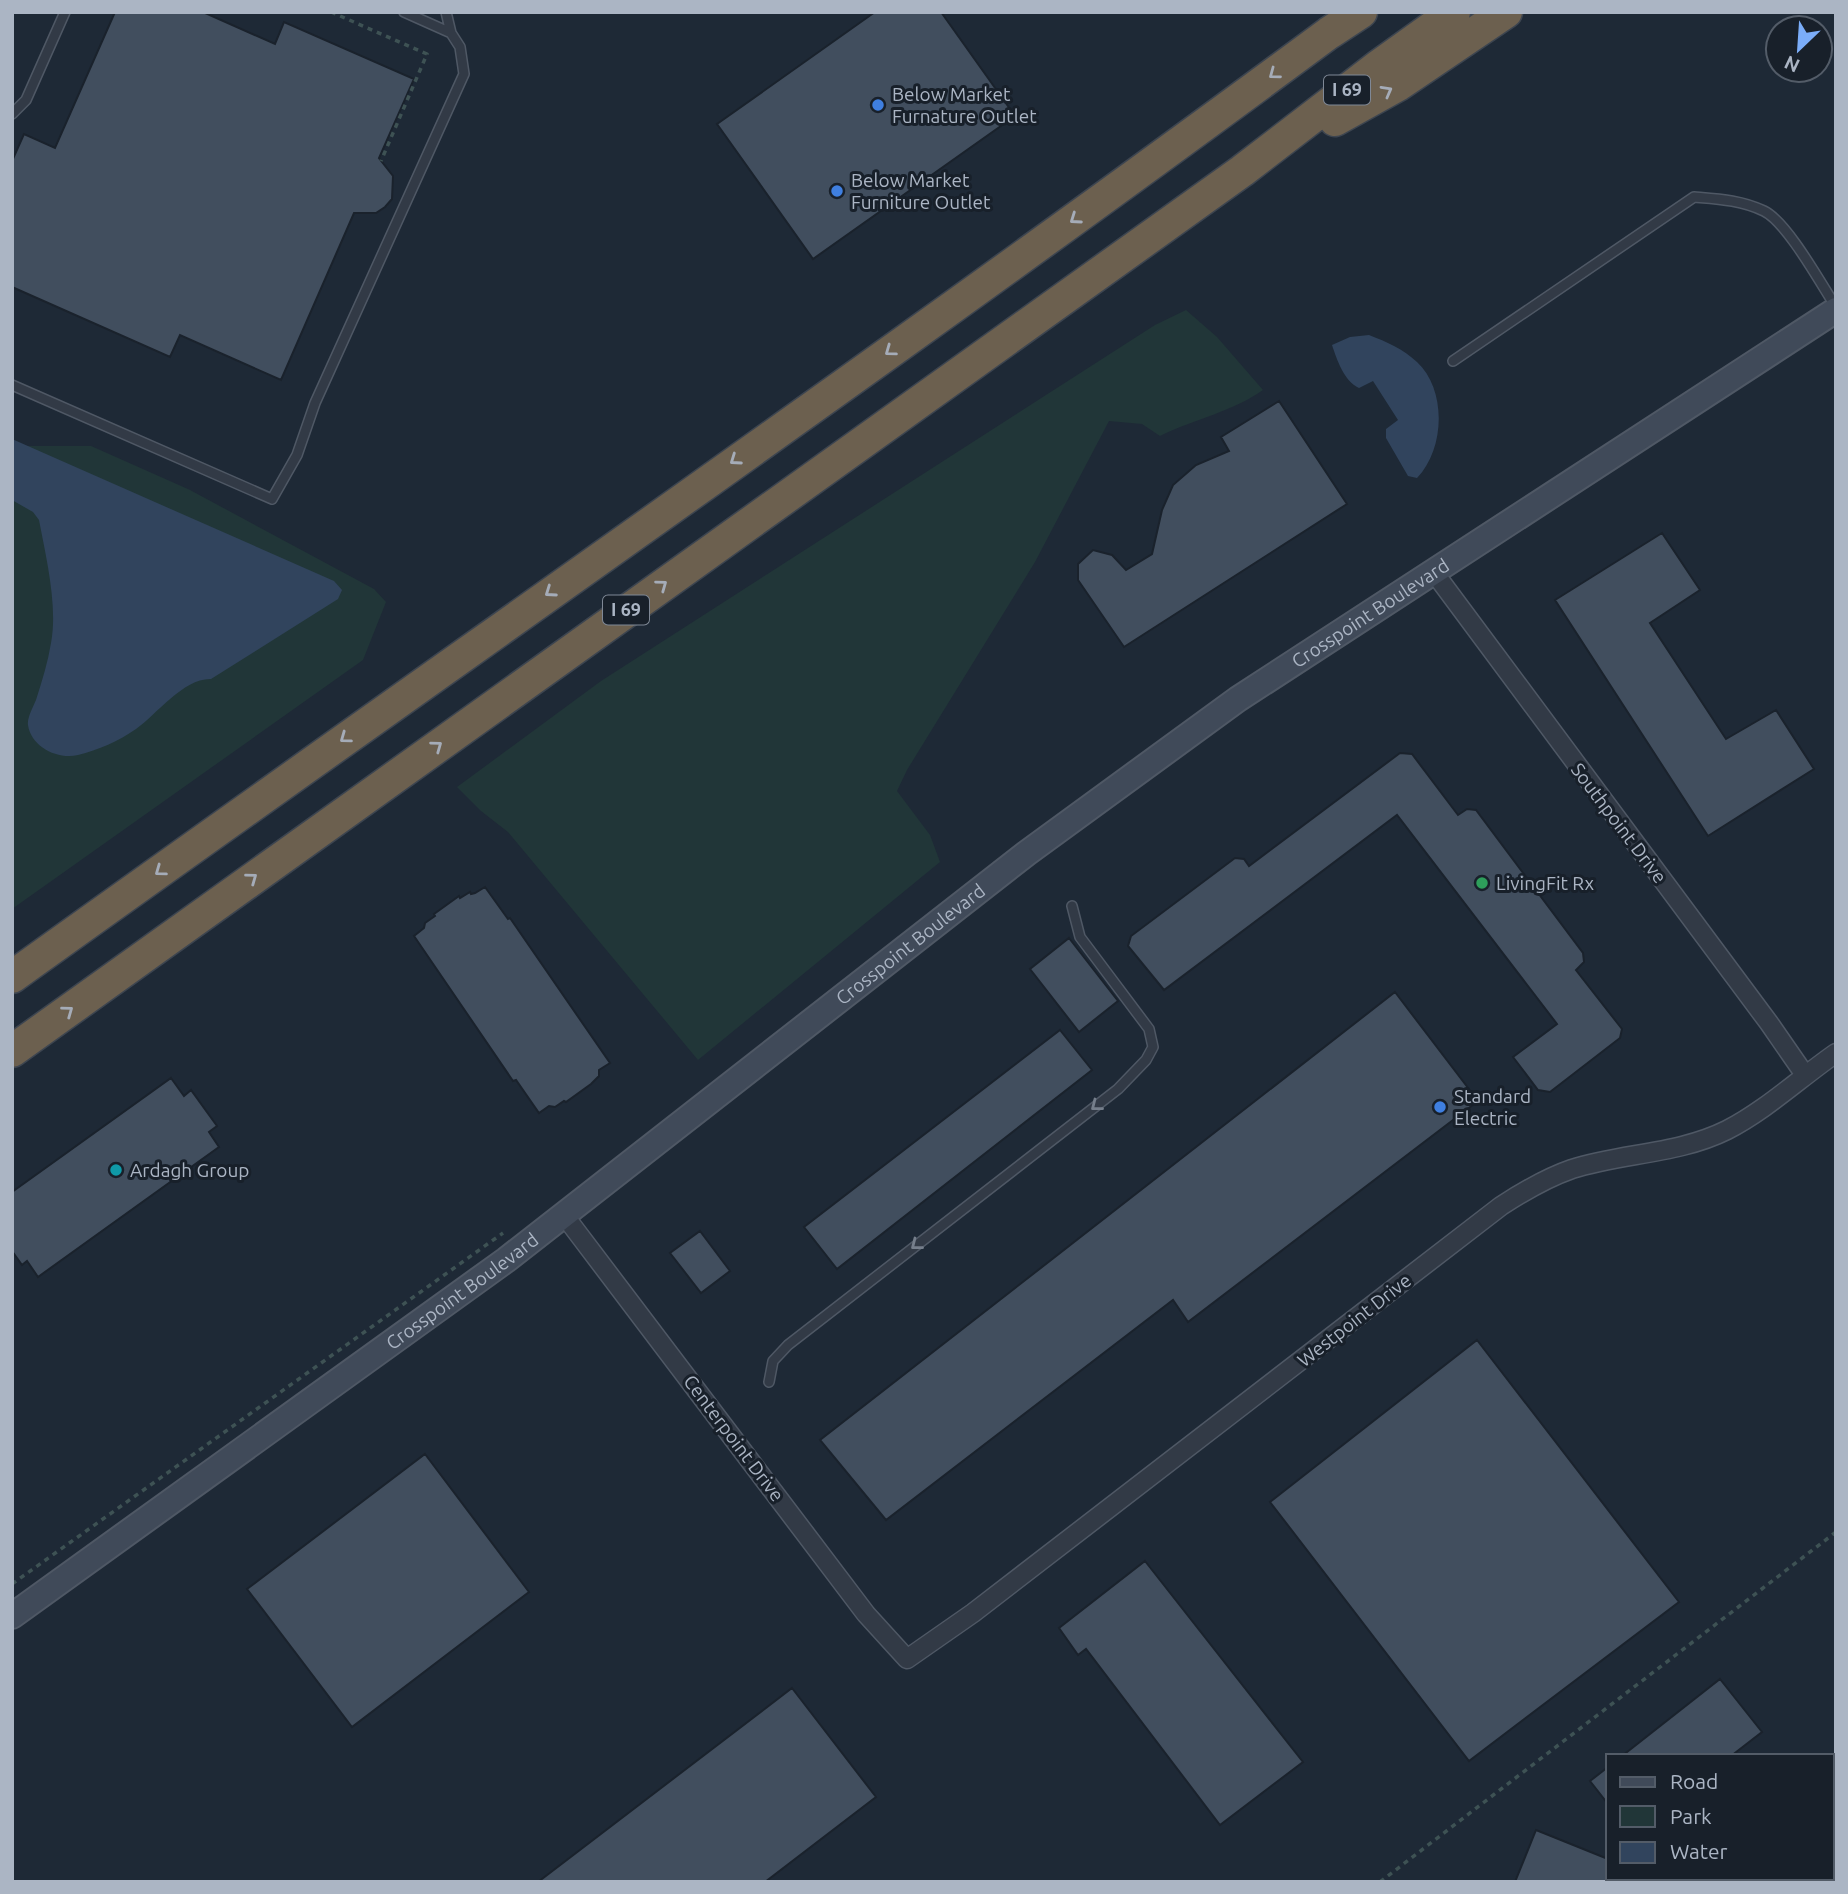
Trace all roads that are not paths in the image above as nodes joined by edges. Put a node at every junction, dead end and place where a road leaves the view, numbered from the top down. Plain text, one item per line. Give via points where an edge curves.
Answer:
1 (65, 12) edge
2 (404, 12) edge
3 (446, 12) edge
4 (1361, 12) edge
5 (1454, 12) edge
6 (1506, 12) edge
7 (1339, 23) edge
8 (451, 33) junction
9 (12, 114) edge
10 (1242, 171) junction
11 (1836, 309) edge
12 (1452, 361) dead end
13 (12, 385) edge
14 (1433, 571) junction
15 (1072, 906) dead end
16 (12, 977) edge
17 (12, 1051) edge
18 (1836, 1053) edge
19 (1805, 1074) junction
20 (564, 1215) junction
21 (769, 1381) dead end
22 (12, 1616) edge
23 (907, 1659) joint

1 - 9 lane via 26,100
2 - 8 lane
3 - 8 lane
4 - 7 highway
5 - 10 highway, I 69
10 -> 6 highway via 1398,85
7 -> 16 highway via 1131,180
8 - 13 lane via 460,47 464,74 315,403 297,455 272,499
17 -> 10 highway, I 69
11 - 12 lane via 1789,235 1766,212 1730,200 1694,197
11 - 14 street, Crosspoint Boulevard
14 - 19 street, Southpoint Drive
14 - 20 street, Crosspoint Boulevard via 1238,699 1035,848
15 -> 21 lane via 1080,937 1149,1029 1153,1047 1146,1060 1118,1089 788,1345 773,1361
18 - 19 street, Westpoint Drive
19 - 23 street, Westpoint Drive via 1727,1130 1691,1143 1573,1169 1537,1183 1501,1206
20 - 22 street, Crosspoint Boulevard
20 - 23 street, Centerpoint Drive via 866,1614

